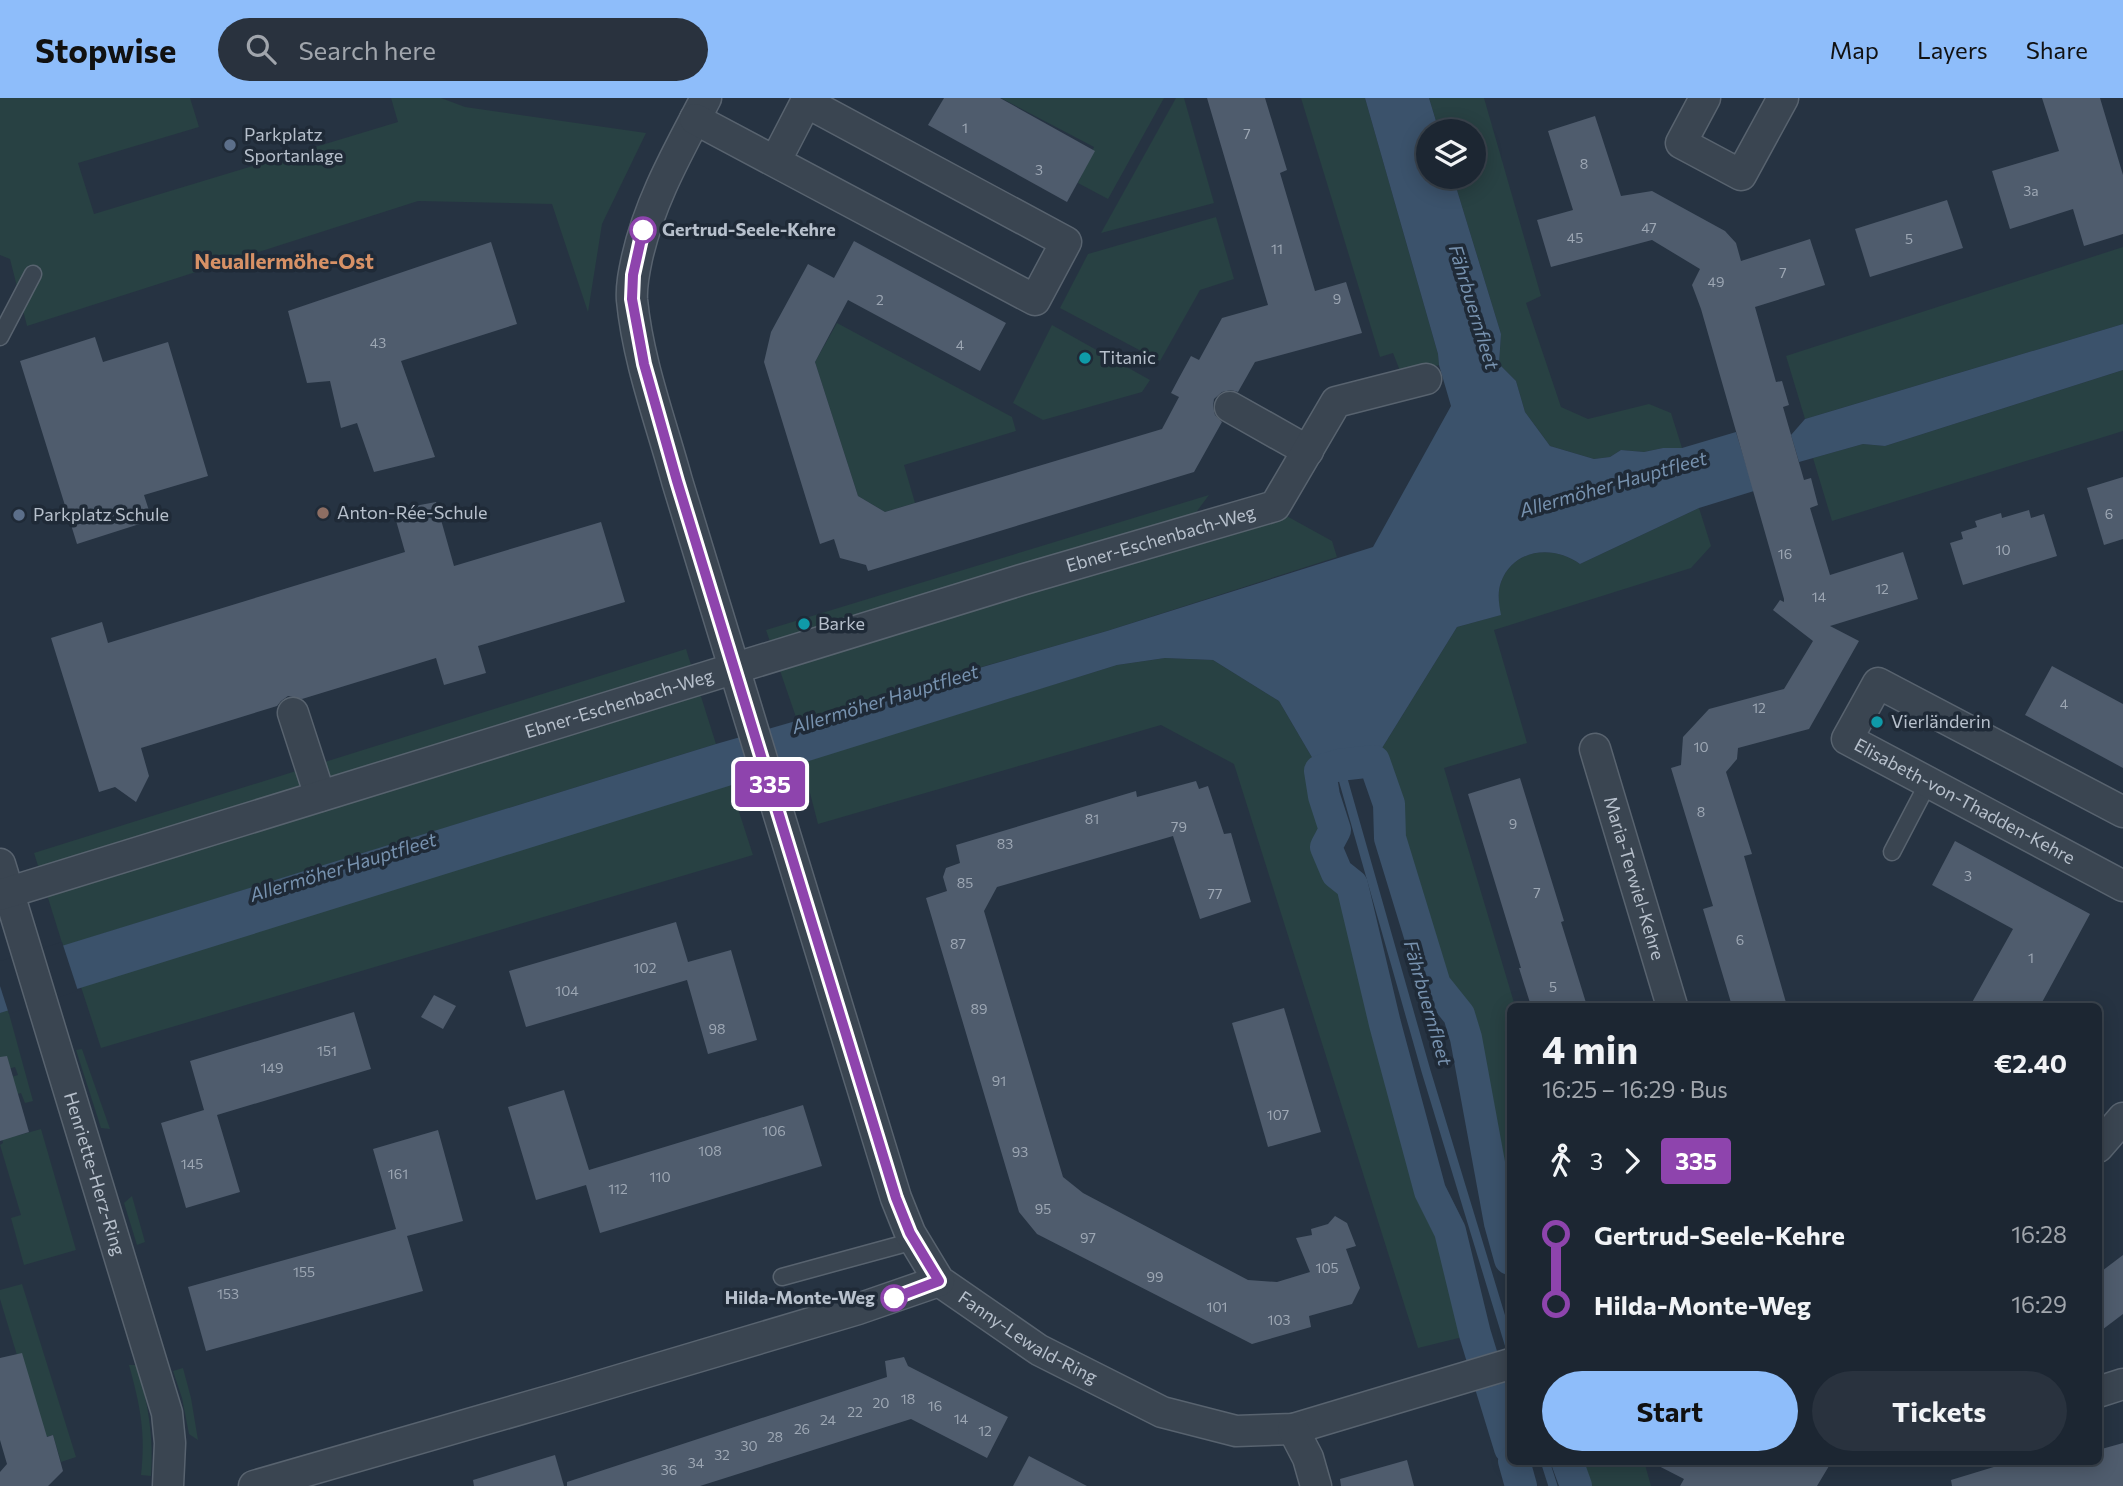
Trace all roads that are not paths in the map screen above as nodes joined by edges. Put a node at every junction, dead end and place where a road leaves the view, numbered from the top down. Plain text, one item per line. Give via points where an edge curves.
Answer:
1 (1704, 98) edge
2 (1783, 98) edge
3 (701, 108) edge
4 (776, 160) junction
5 (33, 274) dead end
6 (0, 337) edge
7 (1426, 379) dead end
8 (1230, 407) dead end
9 (1308, 451) junction
10 (735, 668) junction
11 (293, 713) dead end
12 (1595, 749) dead end
13 (1928, 782) junction
14 (320, 796) junction
15 (2123, 812) edge
16 (1892, 852) dead end
17 (0, 864) edge
18 (2123, 886) edge
19 (8, 901) edge
20 (1671, 1003) edge
21 (2123, 1118) edge
22 (2102, 1142) edge
23 (915, 1241) junction
24 (782, 1278) dead end
25 (939, 1281) junction
26 (1507, 1365) edge
27 (2123, 1384) edge
28 (2102, 1391) edge
29 (1293, 1429) junction
30 (168, 1486) edge
31 (254, 1486) edge
32 (1316, 1486) edge

1 - 2 street via 1681,143 1741,176
3 - 4 street
3 - 10 street, Fanny-Lewald-Ring via 643,230 632,299 644,364
4 - 4 street via 1035,300 1066,242 806,102
5 - 6 lane
7 - 9 street, Ebner-Eschenbach-Weg via 1336,402
8 - 9 street
9 - 10 street, Ebner-Eschenbach-Weg via 1275,506
10 - 14 street, Ebner-Eschenbach-Weg
10 - 23 street, Fanny-Lewald-Ring via 896,1198
11 - 14 street
12 - 20 street, Maria-Terwiel-Kehre
13 - 15 street, Elisabeth-von-Thadden-Kehre via 1847,739 1878,682
13 - 16 lane
13 - 18 street, Elisabeth-von-Thadden-Kehre
14 - 19 street, Ebner-Eschenbach-Weg
17 - 19 street, Henriette-Herz-Ring
19 - 30 street, Henriette-Herz-Ring via 167,1413
21 - 22 street
23 - 24 lane
23 - 25 street, Fanny-Lewald-Ring
25 - 29 street, Fanny-Lewald-Ring via 1013,1335 1162,1412 1236,1431
25 - 31 street via 572,1395
26 - 29 street, Fanny-Lewald-Ring
27 - 28 street
29 - 32 street

